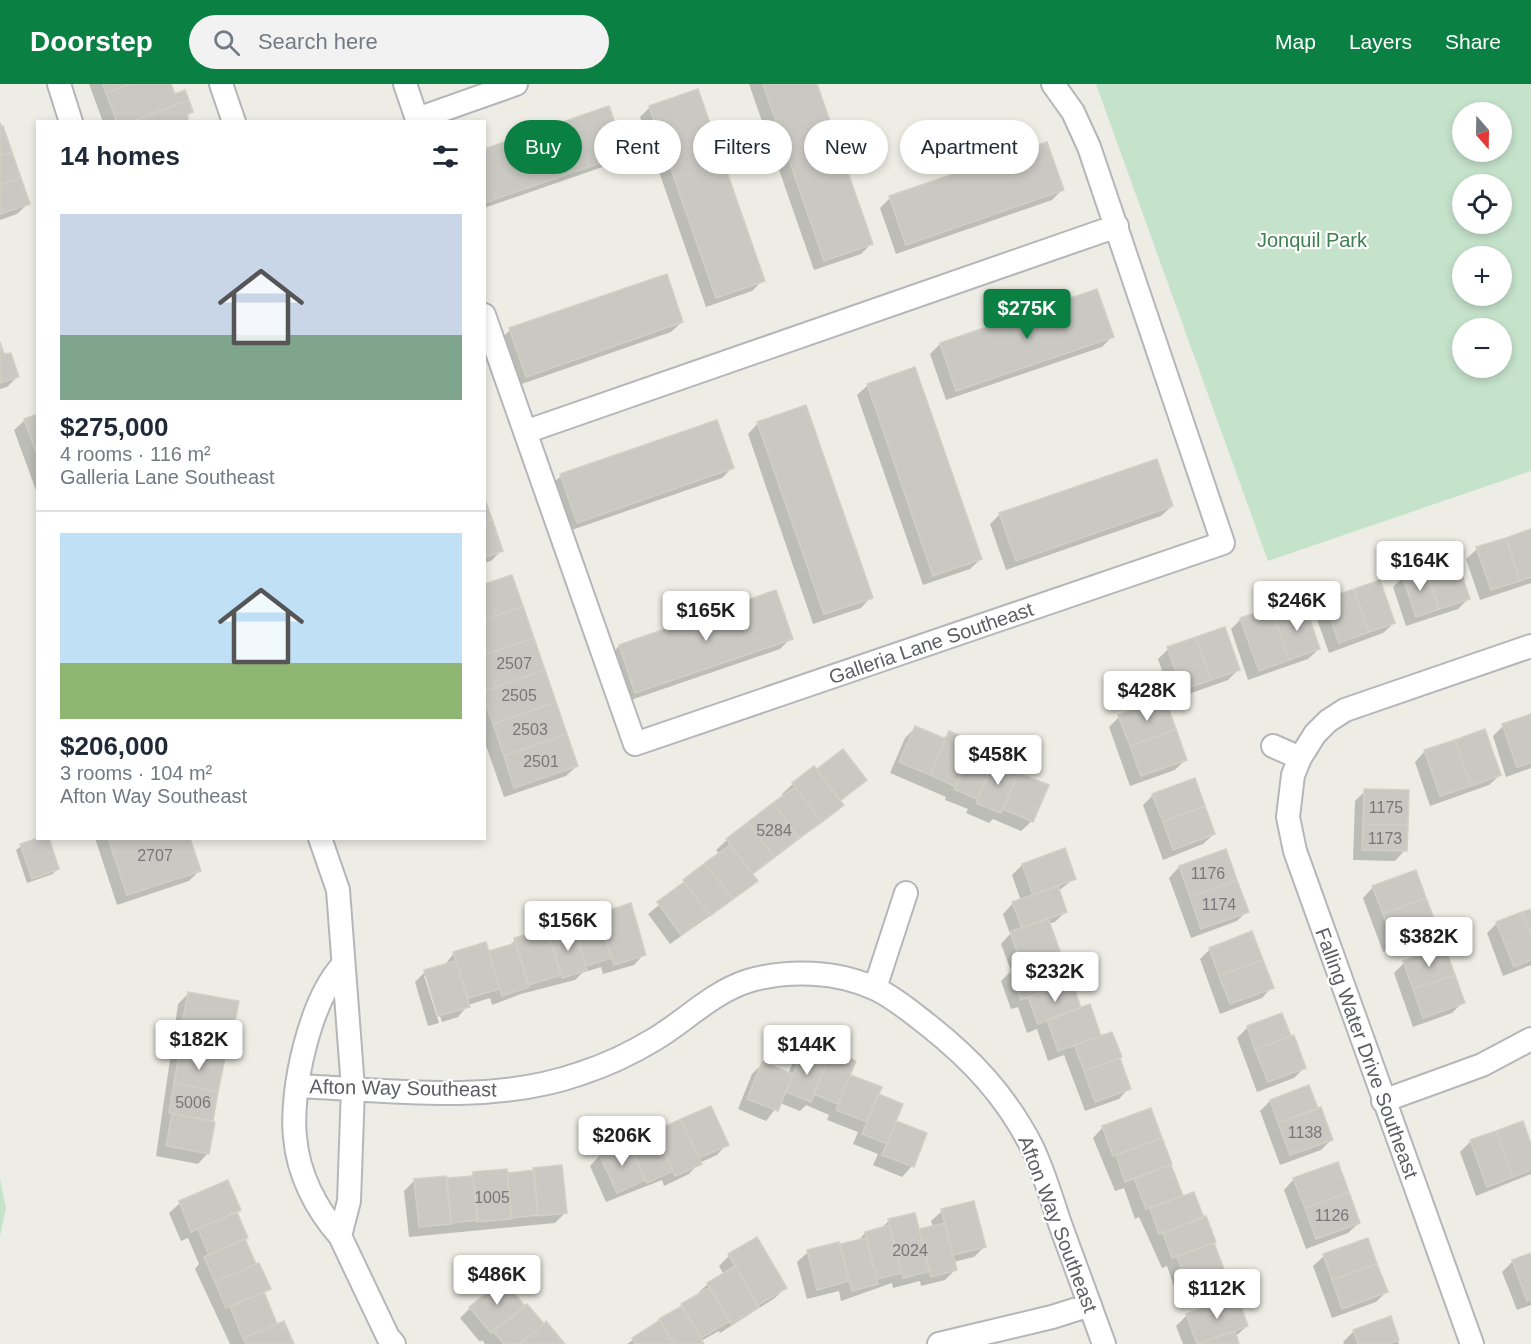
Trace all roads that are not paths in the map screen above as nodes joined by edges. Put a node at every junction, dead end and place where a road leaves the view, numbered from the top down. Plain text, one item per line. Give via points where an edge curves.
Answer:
1 (58, 84) edge
2 (221, 84) edge
3 (405, 84) edge
4 (516, 84) edge
5 (1053, 84) edge
6 (71, 120) edge
7 (233, 120) edge
8 (418, 120) edge
9 (1117, 226) junction
10 (486, 321) edge
11 (525, 432) junction
12 (1531, 646) edge
13 (1274, 746) dead end
14 (1300, 758) junction
15 (321, 840) edge
16 (906, 893) dead end
17 (342, 966) junction
18 (875, 988) junction
19 (1531, 1039) edge
20 (298, 1086) junction
21 (353, 1088) junction
22 (1383, 1101) junction
23 (340, 1236) junction
24 (1090, 1305) junction
25 (394, 1344) edge
26 (939, 1344) edge
27 (1104, 1344) edge
28 (1472, 1344) edge

1 - 6 street
2 - 7 street
3 - 8 street
4 - 8 street
5 - 9 street, Galleria Lane Southeast via 1073,111
9 - 11 street
9 - 11 street, Galleria Lane Southeast via 1223,543 635,744
10 - 11 street, Galleria Lane Southeast
12 - 14 street, Falling Water Drive Southeast via 1345,710 1316,734
13 - 14 street
14 - 22 street, Falling Water Drive Southeast via 1288,796 1295,851
15 - 17 street via 338,890
16 - 18 street
17 - 20 street, Afton Way Southeast via 328,982 315,1011
17 - 21 street
18 - 21 street, Afton Way Southeast via 807,973 745,982 627,1053 579,1074 533,1086 491,1092
18 - 24 street, Afton Way Southeast via 902,1004 968,1058 1011,1110 1033,1149
19 - 22 street via 1482,1065
20 - 21 street, Afton Way Southeast
20 - 23 street, Afton Way Southeast via 295,1137 303,1170 314,1202
21 - 23 street via 349,1201
22 - 28 street, Falling Water Drive Southeast
23 - 25 street, Afton Way Southeast
24 - 26 street
24 - 27 street, Afton Way Southeast

